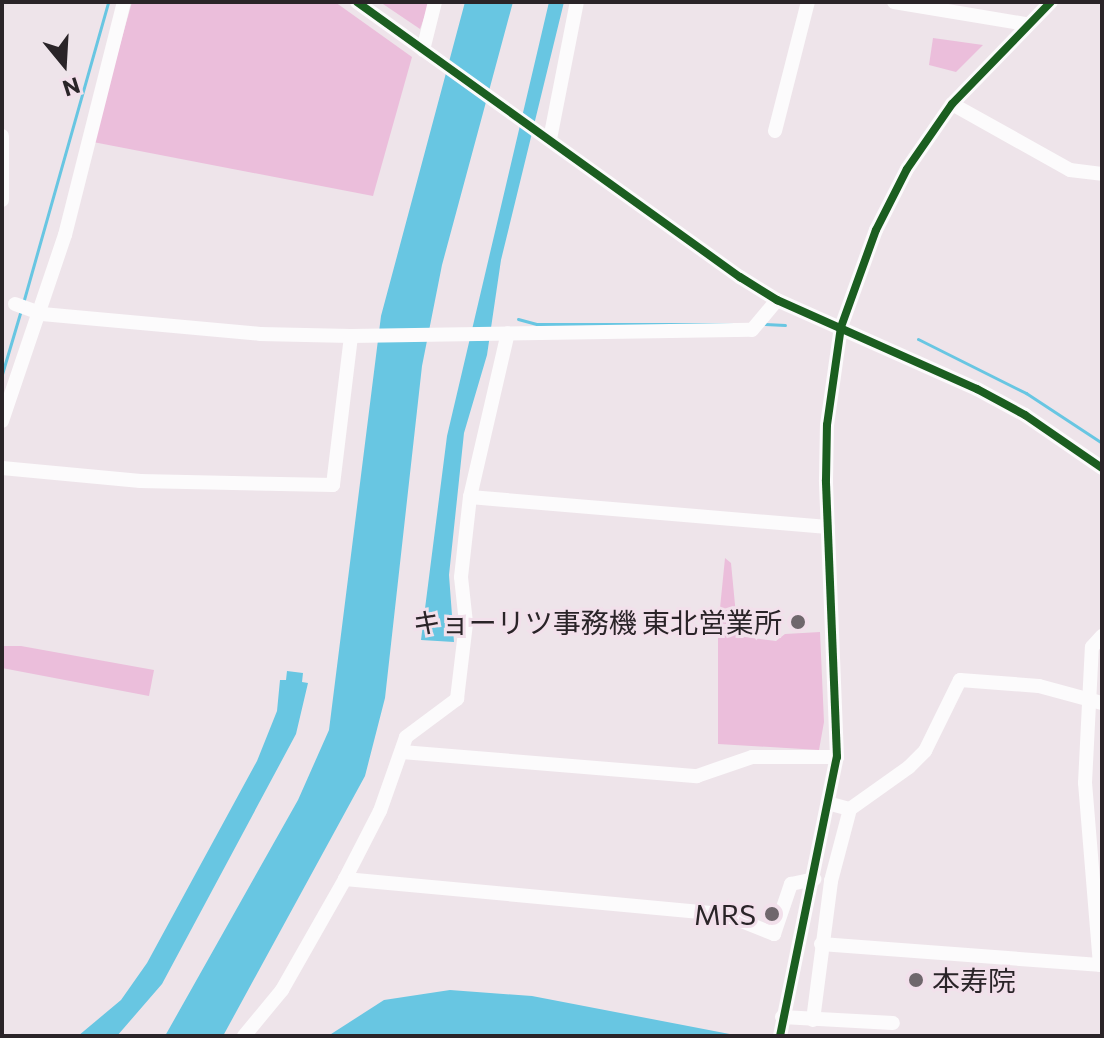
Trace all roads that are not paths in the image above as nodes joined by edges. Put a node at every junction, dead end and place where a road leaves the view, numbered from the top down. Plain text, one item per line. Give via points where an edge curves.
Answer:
1 (124, 2) edge
2 (357, 2) edge
3 (435, 2) edge
4 (577, 2) edge
5 (808, 2) edge
6 (894, 2) edge
7 (1051, 2) edge
8 (988, 9) edge
9 (1026, 24) junction
10 (423, 50) junction
11 (952, 104) junction
12 (775, 131) dead end
13 (2, 136) edge
14 (547, 137) junction
15 (1102, 174) edge
16 (2, 200) edge
17 (777, 300) junction
18 (15, 304) dead end
19 (39, 313) junction
20 (841, 327) junction
21 (505, 333) junction
22 (351, 336) junction
23 (2, 421) edge
24 (2, 468) edge
25 (1102, 468) edge
26 (470, 497) junction
27 (828, 527) junction
28 (1102, 636) edge
29 (1096, 703) edge
30 (402, 752) junction
31 (837, 757) junction
32 (831, 804) junction
33 (850, 809) junction
34 (1096, 863) edge
35 (345, 879) junction
36 (814, 879) junction
37 (821, 944) junction
38 (1101, 965) edge
39 (813, 1020) junction
40 (893, 1023) dead end
41 (781, 1027) edge
42 (244, 1036) edge

1 - 19 street
2 - 10 street
3 - 10 street
4 - 14 street
5 - 12 street
6 - 8 street
7 - 9 street
8 - 9 street
9 - 11 street
10 - 14 street
11 - 15 street via 1070,170
11 - 20 street via 907,169 876,230
13 - 16 street
14 - 17 street
17 - 20 street
17 - 21 street via 752,330
18 - 19 street
19 - 22 street via 260,334
19 - 23 street
20 - 25 street via 1025,415
20 - 27 street via 827,425
21 - 22 street
21 - 26 street
22 - 24 street via 333,485 140,481
26 - 27 street
26 - 30 street via 461,577 466,623 457,699 406,737
27 - 31 street
28 - 29 street via 1092,647
29 - 33 street via 1039,686 960,680 925,751
29 - 34 street via 1085,783
30 - 31 street via 697,776 752,757
30 - 35 street
31 - 32 street
32 - 33 street
32 - 36 street
33 - 37 street
34 - 38 street
35 - 36 street via 724,914 774,934 791,884
35 - 42 street via 282,990
36 - 41 street
37 - 38 street
37 - 39 street
39 - 40 street
39 - 41 street

